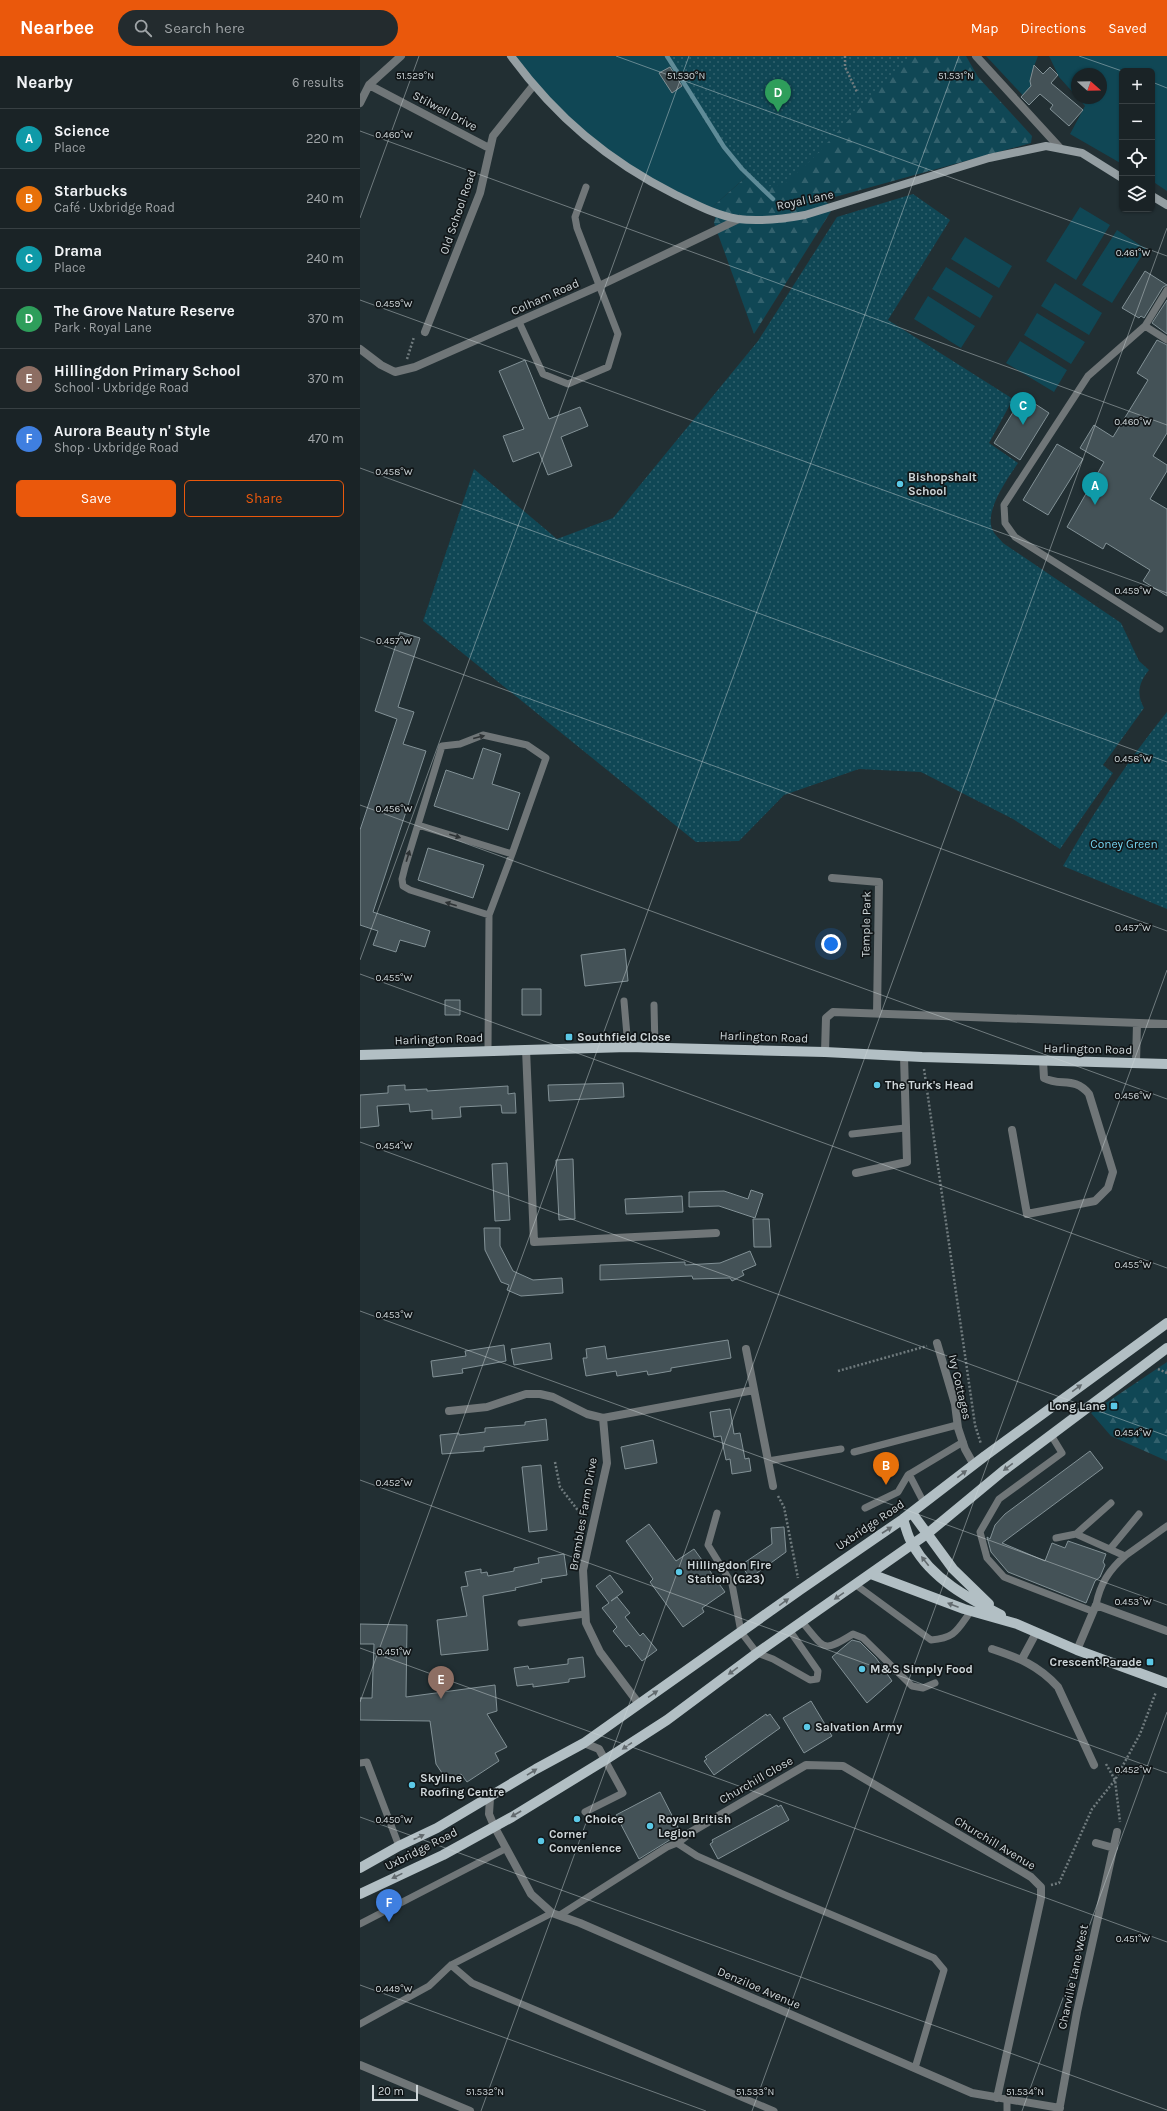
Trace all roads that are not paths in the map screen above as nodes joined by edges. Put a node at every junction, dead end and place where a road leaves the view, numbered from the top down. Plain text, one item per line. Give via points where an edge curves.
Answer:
1 (401, 56) edge
2 (511, 56) edge
3 (976, 56) edge
4 (369, 85) junction
5 (533, 86) junction
6 (360, 102) edge
7 (489, 148) junction
8 (1060, 148) junction
9 (1119, 176) edge
10 (586, 187) dead end
11 (1155, 198) edge
12 (1167, 206) edge
13 (740, 219) junction
14 (599, 286) junction
15 (1167, 290) edge
16 (519, 322) junction
17 (1145, 326) junction
18 (426, 332) road end
19 (1167, 340) edge
20 (360, 349) edge
21 (1160, 629) dead end
22 (418, 825) junction
23 (512, 854) junction
24 (832, 878) dead end
25 (489, 915) junction
26 (624, 1001) dead end
27 (654, 1005) dead end
28 (877, 1014) junction
29 (1137, 1023) junction
30 (1167, 1024) edge
31 (628, 1047) junction
32 (655, 1048) junction
33 (526, 1049) junction
34 (488, 1050) junction
35 (825, 1052) junction
36 (360, 1055) edge
37 (904, 1056) junction
38 (1043, 1061) junction
39 (1136, 1063) junction
40 (1167, 1064) edge
41 (905, 1128) junction
42 (1012, 1130) dead end
43 (852, 1134) dead end
44 (856, 1173) dead end
45 (716, 1233) dead end
46 (1167, 1323) edge
47 (937, 1343) road end
48 (1167, 1348) edge
49 (746, 1349) dead end
50 (754, 1390) junction
51 (449, 1411) dead end
52 (604, 1418) junction
53 (957, 1425) junction
54 (1051, 1435) junction
55 (962, 1442) junction
56 (841, 1449) dead end
57 (854, 1452) dead end
58 (768, 1461) junction
59 (974, 1465) junction
60 (909, 1474) junction
61 (774, 1486) road end
62 (1111, 1503) dead end
63 (924, 1504) junction
64 (865, 1508) dead end
65 (717, 1513) dead end
66 (912, 1513) junction
67 (1139, 1514) dead end
68 (903, 1519) junction
69 (1167, 1526) edge
70 (927, 1534) junction
71 (1076, 1534) junction
72 (1056, 1538) dead end
73 (912, 1545) junction
74 (1110, 1549) junction
75 (1125, 1556) junction
76 (871, 1574) junction
77 (856, 1585) junction
78 (1094, 1608) junction
79 (970, 1611) junction
80 (585, 1614) junction
81 (1002, 1616) junction
82 (802, 1622) junction
83 (521, 1623) dead end
84 (1017, 1624) junction
85 (790, 1631) junction
86 (1167, 1631) edge
87 (741, 1632) junction
88 (1036, 1632) junction
89 (992, 1649) dead end
90 (1077, 1650) junction
91 (757, 1653) junction
92 (1022, 1659) junction
93 (1164, 1682) edge
94 (935, 1683) dead end
95 (639, 1704) junction
96 (584, 1743) junction
97 (605, 1760) junction
98 (360, 1763) edge
99 (806, 1764) joint
100 (1094, 1765) dead end
101 (490, 1798) junction
102 (585, 1812) dead end
103 (494, 1826) junction
104 (1118, 1832) road end
105 (677, 1843) junction
106 (1096, 1843) dead end
107 (399, 1846) junction
108 (1114, 1848) junction
109 (505, 1849) junction
110 (360, 1868) edge
111 (360, 1894) edge
112 (556, 1914) junction
113 (360, 1924) edge
114 (451, 1965) junction
115 (360, 2024) edge
116 (360, 2065) edge
117 (915, 2068) junction
118 (997, 2098) junction
119 (1007, 2101) junction
120 (1060, 2110) edge
121 (470, 2111) edge
122 (774, 2111) edge
123 (1007, 2111) edge

1 - 4 street
2 - 5 street, Royal Lane
3 - 8 street
4 - 6 street
4 - 7 street, Stilwell Drive
5 - 7 street, Old School Road via 500,125
5 - 13 street, Royal Lane via 568,122 609,156 652,183 708,211
7 - 18 street, Old School Road via 480,193
8 - 9 street, Royal Lane via 1082,153
8 - 13 street, Royal Lane via 1046,146 989,158 805,215 782,219
10 - 14 lane via 575,217
11 - 12 street
13 - 14 street, Colham Road
14 - 16 street, Colham Road
14 - 16 lane via 618,334 608,367 568,384 543,374
15 - 17 lane
16 - 20 street, Colham Road via 415,367 395,372
17 - 19 lane
17 - 21 lane via 1088,376 1004,505 1005,523 1016,537
22 -> 23 lane
22 -> 23 lane via 442,746 460,744 483,735 527,745 546,758
25 -> 22 lane via 403,886 402,878
23 - 25 lane
24 - 28 street, Temple Park via 879,882
25 - 34 lane
26 - 31 lane
27 - 32 lane
28 - 29 street
28 - 35 street via 829,1014 826,1018
29 - 30 street
29 - 39 street
31 - 32 main road, Harlington Road
31 - 33 main road, Harlington Road
32 - 35 main road, Harlington Road
33 - 34 main road, Harlington Road
33 - 45 street via 534,1242
34 - 36 main road, Harlington Road
35 - 37 main road, Harlington Road
37 - 38 main road, Harlington Road
37 - 41 street
38 - 39 main road, Harlington Road
38 - 42 street via 1044,1078 1079,1084 1089,1094 1112,1172 1108,1188 1095,1201 1027,1214
39 - 40 main road, Harlington Road
41 - 43 lane
41 - 44 street via 908,1162
59 -> 46 main road, Uxbridge Road
47 - 53 street, Ivy Cottages via 955,1404
48 - 54 main road, Uxbridge Road
49 - 50 street
50 - 52 street
50 - 58 street
51 - 52 street via 487,1407 526,1394 540,1394 553,1397 587,1414
52 - 80 street, Brambles Farm Drive via 607,1463 583,1570
53 - 55 street, Ivy Cottages
53 - 57 lane
54 -> 70 main road, Uxbridge Road
54 - 78 lane via 1062,1453 999,1499 980,1532 987,1558 1004,1577
55 - 59 street, Ivy Cottages
55 - 60 lane
56 - 58 lane
58 - 61 street
63 -> 59 main road, Uxbridge Road
60 - 63 lane
60 - 64 lane via 898,1492
62 - 71 lane
63 - 66 main road, Uxbridge Road
65 - 87 lane via 708,1545 732,1584
66 - 68 main road, Uxbridge Road
66 - 70 main road
67 - 74 lane
68 - 73 main road
87 -> 68 main road, Uxbridge Road
69 - 75 lane
70 - 73 main road, Uxbridge Road
70 - 81 main road via 954,1569
71 - 72 lane
71 - 74 lane
73 - 76 main road, Uxbridge Road
81 -> 73 main road via 955,1589 928,1566
74 - 75 lane
75 - 78 lane via 1107,1575 1099,1589
76 - 77 main road, Uxbridge Road
79 -> 76 main road
77 - 79 lane via 931,1640 947,1639 957,1631
77 -> 82 main road, Uxbridge Road
78 - 86 street
78 - 90 street
79 - 84 main road
80 - 83 lane
80 - 95 street, Brambles Farm Drive via 586,1623 600,1652
81 - 84 main road
82 - 85 main road, Uxbridge Road
82 - 94 lane via 822,1645 833,1646 853,1634 863,1638 912,1686 923,1688
84 - 88 main road
85 - 91 main road, Uxbridge Road
85 - 91 lane via 818,1671 817,1679 810,1680
87 - 91 lane
95 -> 87 main road, Uxbridge Road
88 - 90 main road
88 - 92 street
89 - 92 street
90 - 93 main road
91 -> 97 main road, Uxbridge Road via 667,1720
92 - 100 street via 1049,1677 1058,1687
95 - 96 main road, Uxbridge Road
96 - 97 street via 599,1749
101 -> 96 main road, Uxbridge Road
97 - 102 lane via 623,1793
97 -> 103 main road, Uxbridge Road
98 - 107 lane via 367,1762
99 - 105 street, Churchill Close
99 - 118 street, Churchill Avenue via 843,1766 1031,1878 1041,1887 1042,1898
101 - 103 street via 489,1814
107 -> 101 main road, Uxbridge Road
103 - 109 street, Denziloe Avenue
103 -> 111 main road, Uxbridge Road via 443,1855
104 - 108 street, Charville Lane West
105 - 112 lane
105 - 117 lane via 697,1856 934,1958 944,1970
106 - 108 street
107 - 110 main road, Uxbridge Road
108 - 120 street, Charville Lane West via 1077,2012
109 - 112 street, Denziloe Avenue via 531,1894
109 - 113 lane
112 - 114 lane
112 - 117 street, Denziloe Avenue
114 - 115 lane via 429,1986
114 - 122 lane via 472,1983
116 - 121 street
117 - 118 street, Denziloe Avenue via 972,2093
118 - 119 street, Denziloe Avenue
119 - 120 street, Denziloe Avenue
119 - 123 lane

